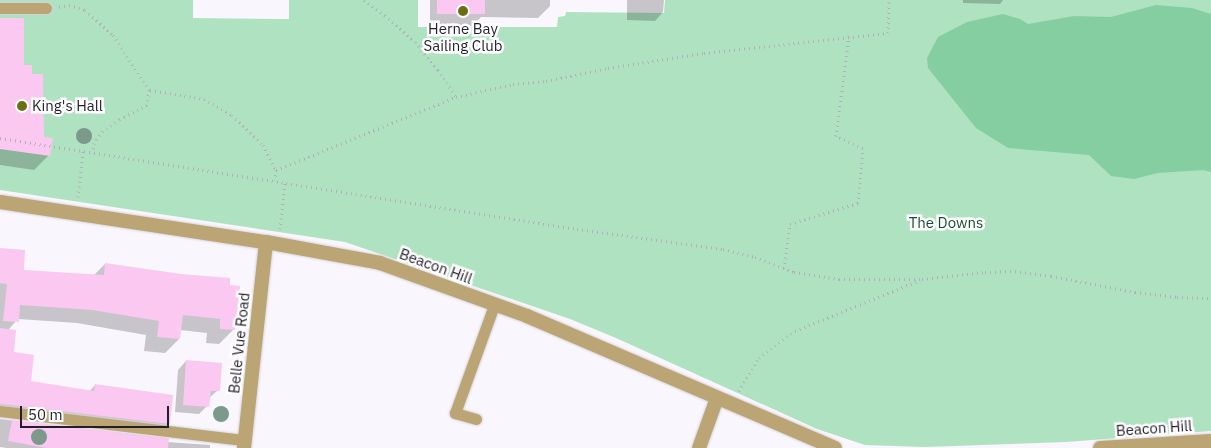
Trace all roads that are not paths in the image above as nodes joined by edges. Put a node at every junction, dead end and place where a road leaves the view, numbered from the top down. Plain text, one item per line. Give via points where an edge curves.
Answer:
1 (0, 8) edge
2 (46, 8) dead end
3 (0, 202) edge
4 (272, 243) junction
5 (494, 304) junction
6 (717, 398) junction
7 (0, 412) edge
8 (476, 419) dead end
9 (1211, 441) edge
10 (244, 444) edge
11 (699, 448) edge
12 (835, 448) edge
13 (1100, 448) edge

1 - 2 lane
3 - 4 street, Beacon Hill
4 - 5 street, Beacon Hill via 380,263
4 - 10 street, Belle Vue Road
5 - 6 street, Beacon Hill
5 - 8 lane via 455,413
6 - 11 street
6 - 12 street, Beacon Hill
7 - 10 lane
9 - 13 street, Beacon Hill

